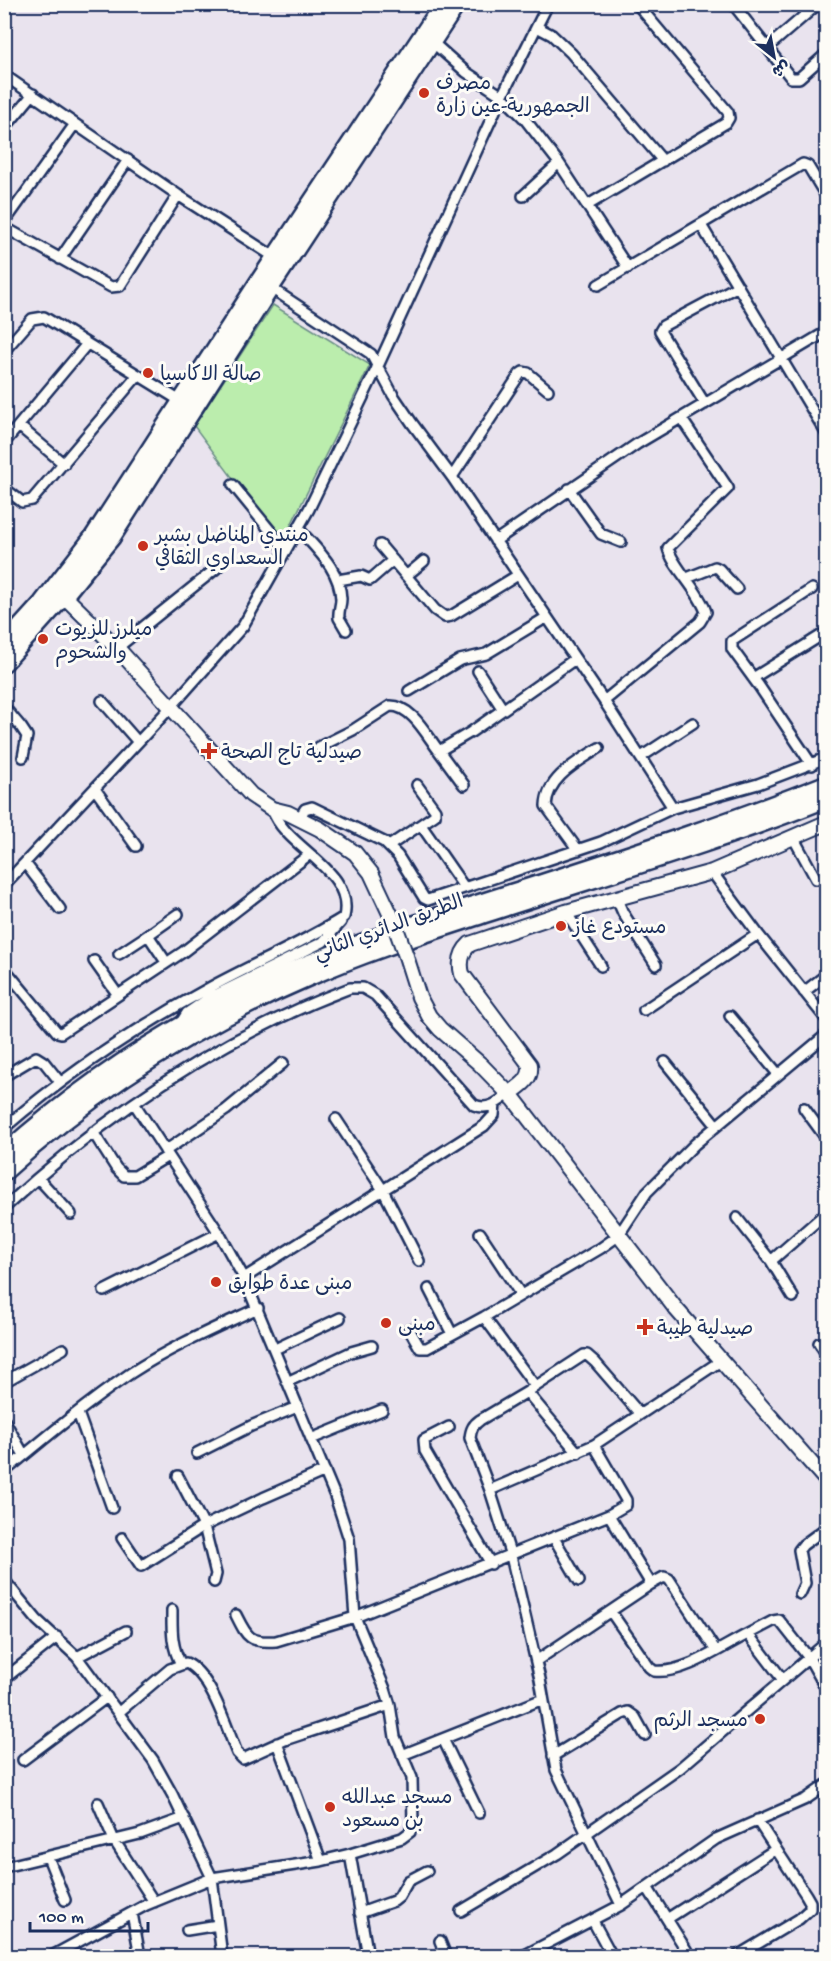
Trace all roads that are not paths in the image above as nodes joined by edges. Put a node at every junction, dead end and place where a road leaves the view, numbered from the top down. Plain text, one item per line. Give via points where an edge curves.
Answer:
1 (443, 4) edge
2 (457, 4) edge
3 (548, 4) edge
4 (637, 4) edge
5 (733, 4) edge
6 (749, 4) edge
7 (818, 4) edge
8 (741, 13) junction
9 (537, 27) junction
10 (428, 38) junction
11 (768, 47) junction
12 (826, 54) edge
13 (4, 75) edge
14 (33, 94) junction
15 (502, 96) junction
16 (75, 124) junction
17 (4, 129) edge
18 (128, 160) junction
19 (663, 161) junction
20 (559, 163) junction
21 (178, 195) junction
22 (523, 196) dead end
23 (826, 196) edge
24 (588, 205) junction
25 (4, 225) edge
26 (701, 225) junction
27 (60, 259) junction
28 (280, 261) junction
29 (628, 268) junction
30 (265, 284) junction
31 (598, 285) dead end
32 (738, 286) junction
33 (826, 332) edge
34 (87, 344) junction
35 (4, 351) edge
36 (782, 358) junction
37 (378, 366) junction
38 (138, 375) junction
39 (548, 390) dead end
40 (182, 402) junction
41 (705, 404) junction
42 (681, 418) junction
43 (19, 426) junction
44 (826, 433) edge
45 (4, 443) edge
46 (64, 464) junction
47 (143, 475) junction
48 (452, 477) junction
49 (233, 485) dead end
50 (4, 488) edge
51 (569, 489) junction
52 (298, 528) junction
53 (495, 541) junction
54 (621, 542) dead end
55 (380, 545) dead end
56 (286, 550) junction
57 (393, 560) junction
58 (424, 561) dead end
59 (218, 567) dead end
60 (518, 575) junction
61 (406, 576) junction
62 (687, 578) junction
63 (338, 580) junction
64 (736, 589) dead end
65 (812, 589) dead end
66 (64, 596) junction
67 (547, 617) junction
68 (346, 630) dead end
69 (822, 635) dead end
70 (4, 645) edge
71 (117, 648) junction
72 (575, 658) junction
73 (4, 663) edge
74 (478, 671) dead end
75 (753, 678) junction
76 (409, 691) dead end
77 (102, 701) dead end
78 (604, 701) junction
79 (4, 707) edge
80 (171, 707) junction
81 (502, 708) junction
82 (693, 723) dead end
83 (138, 742) junction
84 (319, 747) dead end
85 (599, 748) dead end
86 (439, 751) junction
87 (22, 757) dead end
88 (641, 757) junction
89 (826, 758) edge
90 (812, 765) junction
91 (826, 784) edge
92 (417, 785) dead end
93 (464, 785) dead end
94 (95, 789) junction
95 (826, 800) edge
96 (673, 808) junction
97 (272, 809) junction
98 (299, 819) junction
99 (826, 823) edge
100 (421, 825) junction
101 (793, 837) junction
102 (136, 846) dead end
103 (389, 846) junction
104 (578, 850) junction
105 (310, 854) junction
106 (25, 863) junction
107 (712, 872) junction
108 (816, 879) dead end
109 (4, 885) edge
110 (464, 887) junction
111 (616, 897) junction
112 (60, 909) dead end
113 (566, 912) junction
114 (178, 914) dead end
115 (344, 917) junction
116 (758, 934) junction
117 (148, 935) junction
118 (119, 954) dead end
119 (94, 961) dead end
120 (166, 963) junction
121 (656, 965) dead end
122 (601, 966) dead end
123 (4, 968) edge
124 (826, 975) edge
125 (804, 992) junction
126 (118, 995) junction
127 (644, 1010) dead end
128 (730, 1016) dead end
129 (826, 1019) edge
130 (182, 1026) junction
131 (826, 1035) edge
132 (665, 1062) dead end
133 (283, 1063) dead end
134 (778, 1074) junction
135 (4, 1076) edge
136 (60, 1082) junction
137 (509, 1094) junction
138 (134, 1103) junction
139 (495, 1104) junction
140 (804, 1108) dead end
141 (336, 1119) dead end
142 (716, 1125) junction
143 (4, 1128) edge
144 (93, 1132) junction
145 (826, 1138) edge
146 (4, 1154) edge
147 (167, 1154) junction
148 (4, 1172) edge
149 (38, 1178) junction
150 (383, 1190) junction
151 (4, 1208) edge
152 (826, 1213) edge
153 (71, 1214) dead end
154 (737, 1218) dead end
155 (219, 1233) junction
156 (480, 1233) dead end
157 (618, 1236) junction
158 (419, 1261) dead end
159 (771, 1261) junction
160 (244, 1278) junction
161 (429, 1289) dead end
162 (104, 1291) dead end
163 (521, 1295) junction
164 (793, 1297) dead end
165 (258, 1308) junction
166 (484, 1317) junction
167 (340, 1318) dead end
168 (409, 1329) dead end
169 (452, 1334) junction
170 (819, 1343) dead end
171 (372, 1346) dead end
172 (63, 1349) dead end
173 (275, 1349) junction
174 (826, 1353) edge
175 (722, 1359) junction
176 (4, 1382) edge
177 (287, 1382) junction
178 (531, 1389) junction
179 (297, 1407) junction
180 (382, 1410) dead end
181 (78, 1413) junction
182 (640, 1414) junction
183 (4, 1420) edge
184 (448, 1427) dead end
185 (311, 1439) junction
186 (594, 1445) junction
187 (197, 1453) dead end
188 (578, 1453) junction
189 (24, 1455) junction
190 (325, 1471) junction
191 (4, 1472) edge
192 (178, 1476) dead end
193 (826, 1480) edge
194 (490, 1490) junction
195 (112, 1508) dead end
196 (609, 1515) junction
197 (204, 1526) junction
198 (826, 1528) edge
199 (122, 1538) dead end
200 (554, 1538) junction
201 (511, 1556) junction
202 (491, 1564) junction
203 (4, 1580) edge
204 (579, 1581) dead end
205 (214, 1582) dead end
206 (651, 1584) junction
207 (800, 1594) dead end
208 (172, 1610) dead end
209 (611, 1612) junction
210 (236, 1615) dead end
211 (355, 1617) junction
212 (126, 1631) dead end
213 (748, 1634) junction
214 (57, 1637) junction
215 (826, 1643) edge
216 (716, 1651) junction
217 (77, 1657) junction
218 (809, 1658) junction
219 (536, 1661) junction
220 (181, 1664) junction
221 (4, 1679) edge
222 (783, 1680) junction
223 (826, 1688) edge
224 (107, 1697) junction
225 (543, 1699) junction
226 (390, 1705) junction
227 (119, 1712) junction
228 (645, 1735) dead end
229 (444, 1738) junction
230 (277, 1743) junction
231 (402, 1755) junction
232 (553, 1756) junction
233 (23, 1760) dead end
234 (826, 1785) edge
235 (98, 1803) dead end
236 (479, 1813) dead end
237 (184, 1818) junction
238 (758, 1820) junction
239 (587, 1834) junction
240 (114, 1840) junction
241 (776, 1849) junction
242 (350, 1854) junction
243 (48, 1857) junction
244 (321, 1861) junction
245 (4, 1867) edge
246 (427, 1871) dead end
247 (212, 1878) junction
248 (647, 1887) junction
249 (65, 1900) dead end
250 (154, 1902) junction
251 (621, 1905) junction
252 (461, 1911) dead end
253 (132, 1913) junction
254 (360, 1913) junction
255 (667, 1919) junction
256 (593, 1921) junction
257 (218, 1925) junction
258 (187, 1930) dead end
259 (440, 1941) dead end
260 (52, 1956) edge
261 (140, 1956) edge
262 (222, 1956) edge
263 (357, 1956) edge
264 (368, 1956) edge
265 (446, 1956) edge
266 (523, 1956) edge
267 (612, 1956) edge
268 (690, 1956) edge
269 (737, 1956) edge

1 - 10 highway
2 - 10 highway
3 - 9 street
4 - 19 street via 729,115 726,123
5 - 8 street
6 - 8 street
7 - 11 street
8 - 11 street
9 - 15 street
9 - 19 street via 571,53
10 - 15 street via 466,72
10 - 28 highway
11 - 12 street via 795,79
13 - 14 street
14 - 16 street
14 - 17 street
15 - 20 street
15 - 37 street
16 - 18 street
16 - 25 street
18 - 21 street
18 - 27 street
19 - 24 street
20 - 22 street
20 - 24 street
21 - 27 street via 120,286 111,287
21 - 28 street
23 - 26 street via 803,164
24 - 29 street
25 - 27 street
26 - 29 street
26 - 32 street
28 - 30 highway
29 - 31 street
30 - 37 street via 368,351
30 - 40 highway
30 - 47 highway
32 - 36 street
32 - 41 street via 660,331
33 - 36 street
34 - 35 street via 41,317 32,319
34 - 38 street
34 - 43 street
36 - 41 street
36 - 44 street
37 - 48 street via 412,423
37 - 52 street
38 - 40 street
38 - 46 street
39 - 48 street via 528,373 520,374
40 - 47 highway
41 - 42 street
42 - 51 street
42 - 62 street via 728,488 668,548
43 - 45 street
43 - 46 street
46 - 50 street via 27,502
47 - 66 highway via 112,537
47 - 70 highway
48 - 53 street
49 - 56 street
51 - 53 street
51 - 54 street via 602,534
52 - 56 street
52 - 63 street via 333,568
53 - 60 street
55 - 57 street
56 - 80 street via 243,626
57 - 61 street
57 - 63 street via 370,580 358,576
58 - 61 street
59 - 71 street
60 - 61 street via 446,617
60 - 67 street
62 - 64 street via 715,567
62 - 78 street via 705,609 704,617
63 - 68 street via 339,618
65 - 75 street via 732,641 732,649
66 - 71 street
66 - 73 highway
67 - 72 street
67 - 76 street via 486,654 460,660
69 - 75 street
71 - 80 street
72 - 78 street
72 - 81 street
74 - 81 street
75 - 90 street
77 - 83 street
78 - 88 street
79 - 87 street via 27,736
80 - 83 street
80 - 97 street via 251,795
81 - 86 street
82 - 88 street
83 - 94 street
84 - 86 street via 390,706 397,706 406,710
85 - 104 street via 561,773 546,802
86 - 93 street
88 - 96 street
89 - 90 street
90 - 96 street
91 - 130 highway, الطريق الدائري الثاني via 711,827 347,948 236,996
92 - 100 street via 435,813
94 - 102 street
94 - 106 street
95 - 148 highway, الطريق الدائري الثاني via 378,950 281,990 211,1025 134,1071
96 - 104 street
97 - 98 street
97 - 105 street via 282,830
98 - 103 street via 305,809 315,808
98 - 137 street, bridge via 334,837 355,853 371,873 429,1016
99 - 101 street
100 - 103 street
100 - 110 street
101 - 107 street
101 - 108 street
103 - 110 street via 426,900
104 - 110 street
105 - 115 street via 341,889
105 - 120 street
106 - 109 street
106 - 112 street
107 - 111 street
107 - 116 street
111 - 113 street
111 - 121 street
113 - 122 street
113 - 137 street via 474,942 462,956 464,978 530,1065 528,1080
114 - 117 street
115 - 130 street via 323,942 209,998 187,1013
115 - 136 street via 160,1016
116 - 125 street
116 - 127 street
117 - 118 street
117 - 120 street
119 - 126 street
120 - 126 street
123 - 126 street via 59,1033
124 - 125 street
125 - 129 street
128 - 134 street
130 - 146 highway, الطريق الدائري الثاني via 85,1089
131 - 134 street
132 - 142 street
133 - 147 street
134 - 142 street
135 - 136 street via 36,1057
136 - 143 street
137 - 139 street
137 - 157 street
138 - 139 street via 249,1034 355,987 375,995 470,1102 482,1108
138 - 144 street
138 - 147 street
139 - 150 street via 494,1115 487,1124
140 - 145 street
141 - 150 street
142 - 157 street via 652,1187
144 - 147 street via 124,1176 135,1176
144 - 149 street
147 - 155 street
149 - 151 street
149 - 153 street
150 - 158 street
150 - 160 street
152 - 159 street
154 - 159 street
155 - 160 street
155 - 162 street
156 - 163 street
157 - 163 street
157 - 175 street
159 - 164 street
160 - 165 street
161 - 169 street
163 - 166 street
165 - 173 street
165 - 181 street via 132,1372
166 - 169 street
166 - 178 street
167 - 173 street
168 - 169 street via 423,1349
170 - 174 street
171 - 177 street
172 - 176 street
173 - 177 street
175 - 182 street
175 - 193 street
177 - 179 street
178 - 182 street via 587,1355
178 - 188 street
178 - 194 street via 474,1424 471,1431
179 - 185 street
179 - 187 street
180 - 185 street
181 - 189 street
181 - 195 street
182 - 186 street
183 - 189 street
184 - 202 street via 424,1440 425,1451
185 - 190 street
186 - 188 street
186 - 196 street via 626,1500 622,1509
188 - 194 street
189 - 191 street
190 - 197 street
190 - 211 street via 349,1539
192 - 197 street
194 - 201 street
196 - 200 street
196 - 206 street
197 - 199 street via 141,1566
197 - 205 street via 216,1574
198 - 207 street via 799,1550 805,1584
200 - 201 street
200 - 204 street
201 - 202 street
201 - 219 street
202 - 211 street
203 - 214 street via 37,1620
206 - 209 street
206 - 216 street via 669,1579
208 - 220 street via 172,1642
209 - 216 street via 654,1671 670,1671
209 - 219 street
210 - 211 street via 246,1635 264,1642
211 - 226 street
212 - 217 street
213 - 216 street
213 - 218 street via 779,1620
213 - 222 street
214 - 217 street
214 - 221 street
215 - 218 street
217 - 224 street
218 - 222 street
218 - 223 street
219 - 225 street
220 - 227 street
220 - 230 street via 198,1671 223,1713 243,1759
222 - 239 street via 697,1755
224 - 227 street
224 - 233 street
225 - 229 street
225 - 232 street
226 - 230 street
226 - 231 street
227 - 237 street via 153,1760
228 - 232 street via 628,1712
229 - 231 street
229 - 236 street
230 - 244 street
231 - 242 street via 412,1778 410,1832
232 - 239 street via 561,1783
234 - 238 street via 806,1799
235 - 240 street
237 - 240 street
237 - 247 street
238 - 241 street
238 - 248 street via 716,1839
239 - 251 street
239 - 252 street
240 - 243 street
240 - 250 street
241 - 255 street
241 - 269 street via 810,1902 810,1909
242 - 244 street
242 - 254 street
243 - 245 street
243 - 249 street
244 - 247 street
246 - 254 street via 408,1881 394,1901
247 - 250 street
247 - 257 street
248 - 251 street
248 - 255 street
250 - 253 street
251 - 256 street
253 - 260 street
253 - 261 street
254 - 264 street
255 - 268 street
256 - 266 street
256 - 267 street
257 - 258 street
257 - 262 street
259 - 265 street
263 - 264 street

